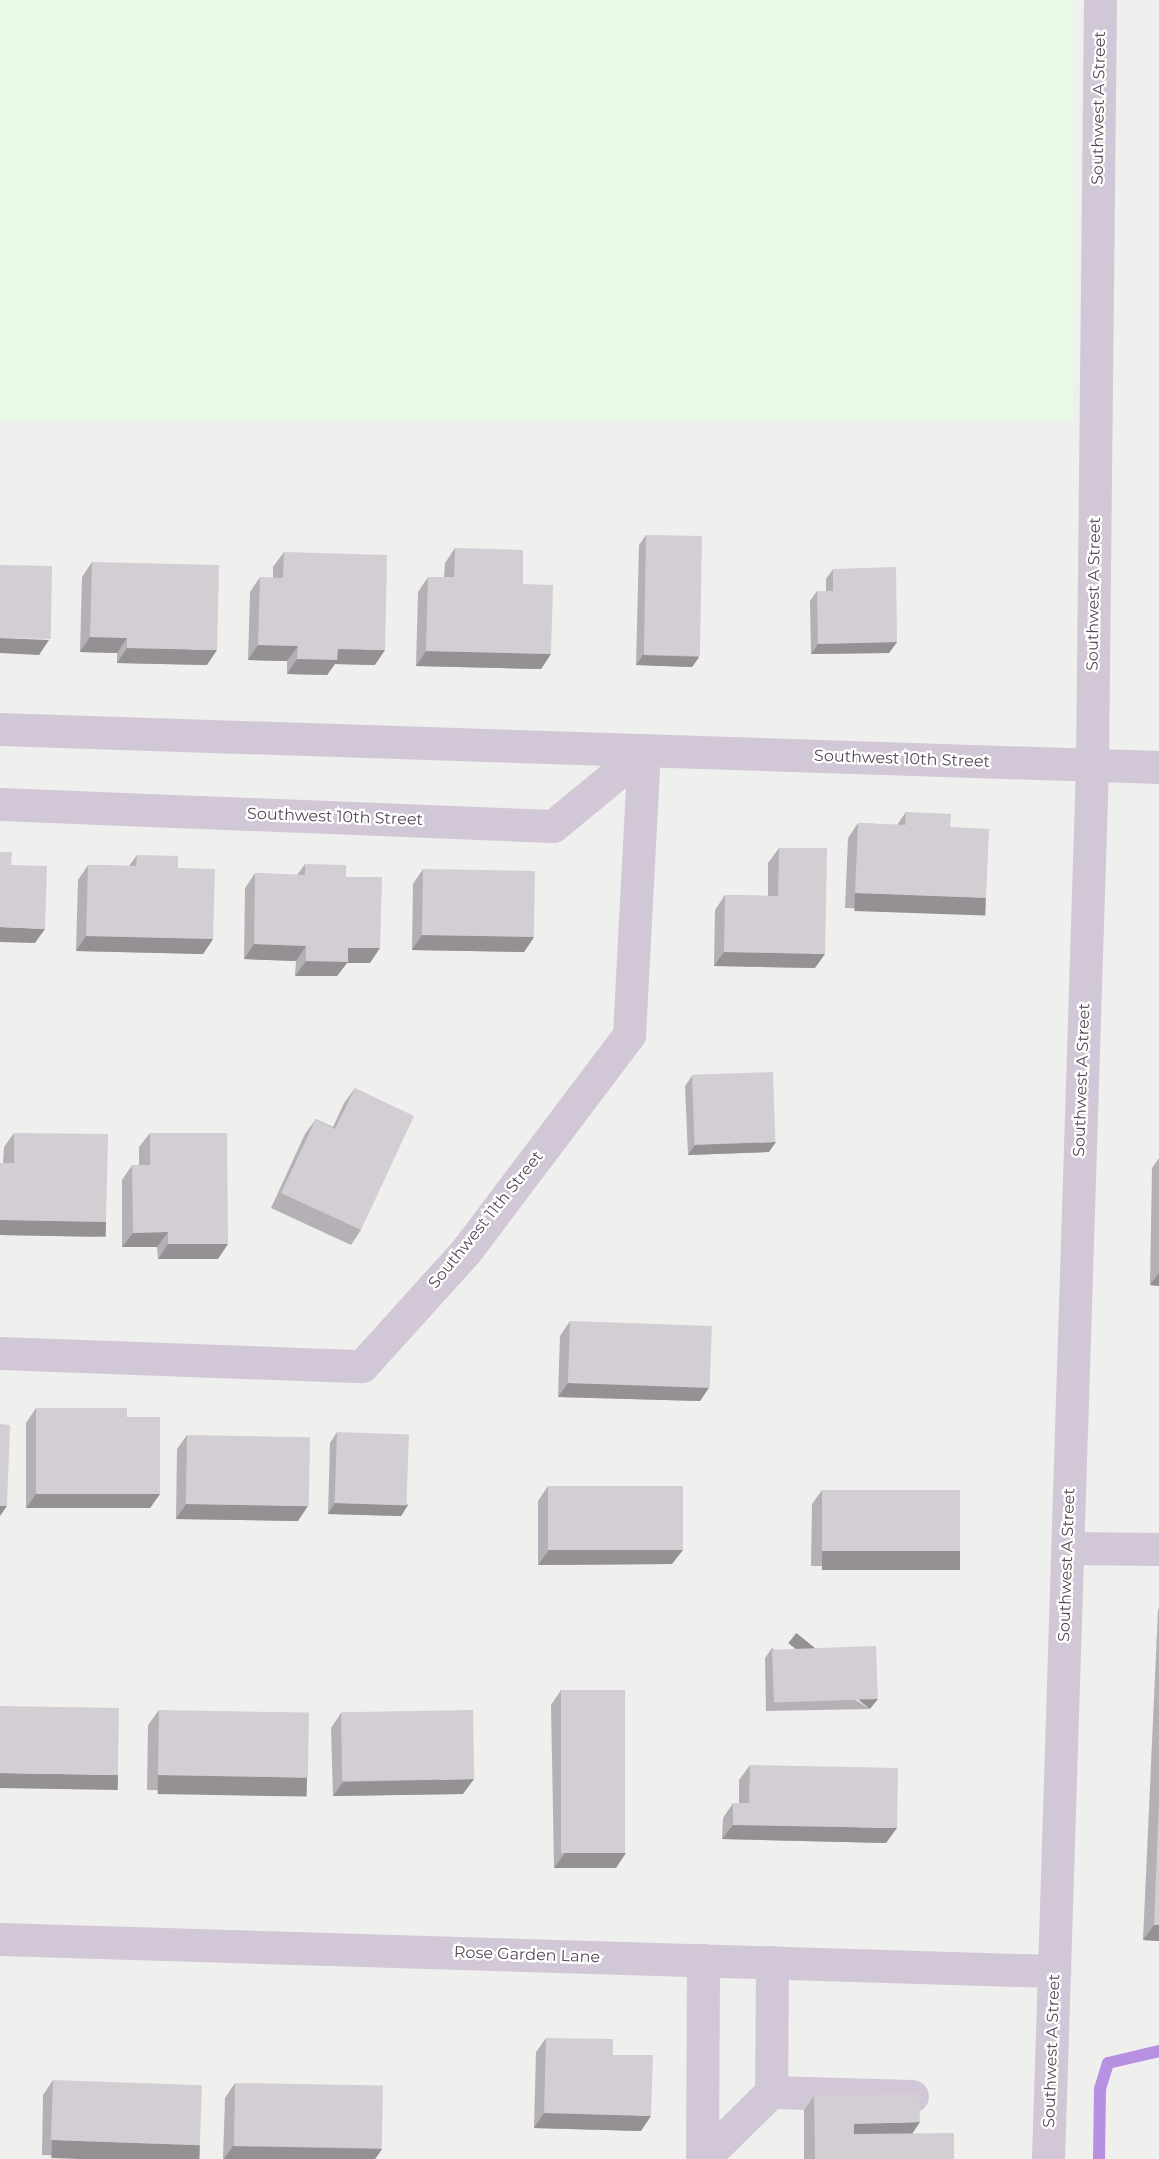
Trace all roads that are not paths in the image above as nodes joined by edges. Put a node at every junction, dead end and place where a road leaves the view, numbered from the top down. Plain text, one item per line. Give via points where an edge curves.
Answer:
1 (1100, 0) edge
2 (0, 729) edge
3 (644, 751) junction
4 (1092, 765) junction
5 (1159, 767) edge
6 (0, 804) edge
7 (0, 1353) edge
8 (1068, 1548) junction
9 (1159, 1549) edge
10 (0, 1939) edge
11 (703, 1960) junction
12 (772, 1962) junction
13 (1055, 1971) junction
14 (771, 2092) junction
15 (912, 2096) edge
16 (703, 2159) edge
17 (1047, 2159) edge

1 - 4 street, Southwest A Street
2 - 3 street, Southwest 10th Street
3 - 4 street, Southwest 10th Street
3 - 6 street, Southwest 10th Street via 553,826
3 - 7 street, Southwest 11th Street via 629,1035 465,1251 362,1366
4 - 5 street, Southwest 10th Street
4 - 8 street, Southwest A Street
8 - 9 street
8 - 13 street, Southwest A Street
10 - 11 street, Rose Garden Lane
11 - 12 street, Rose Garden Lane
11 - 16 street
12 - 13 street, Rose Garden Lane
12 - 14 street
13 - 17 street, Southwest A Street
14 - 15 street
14 - 16 street

